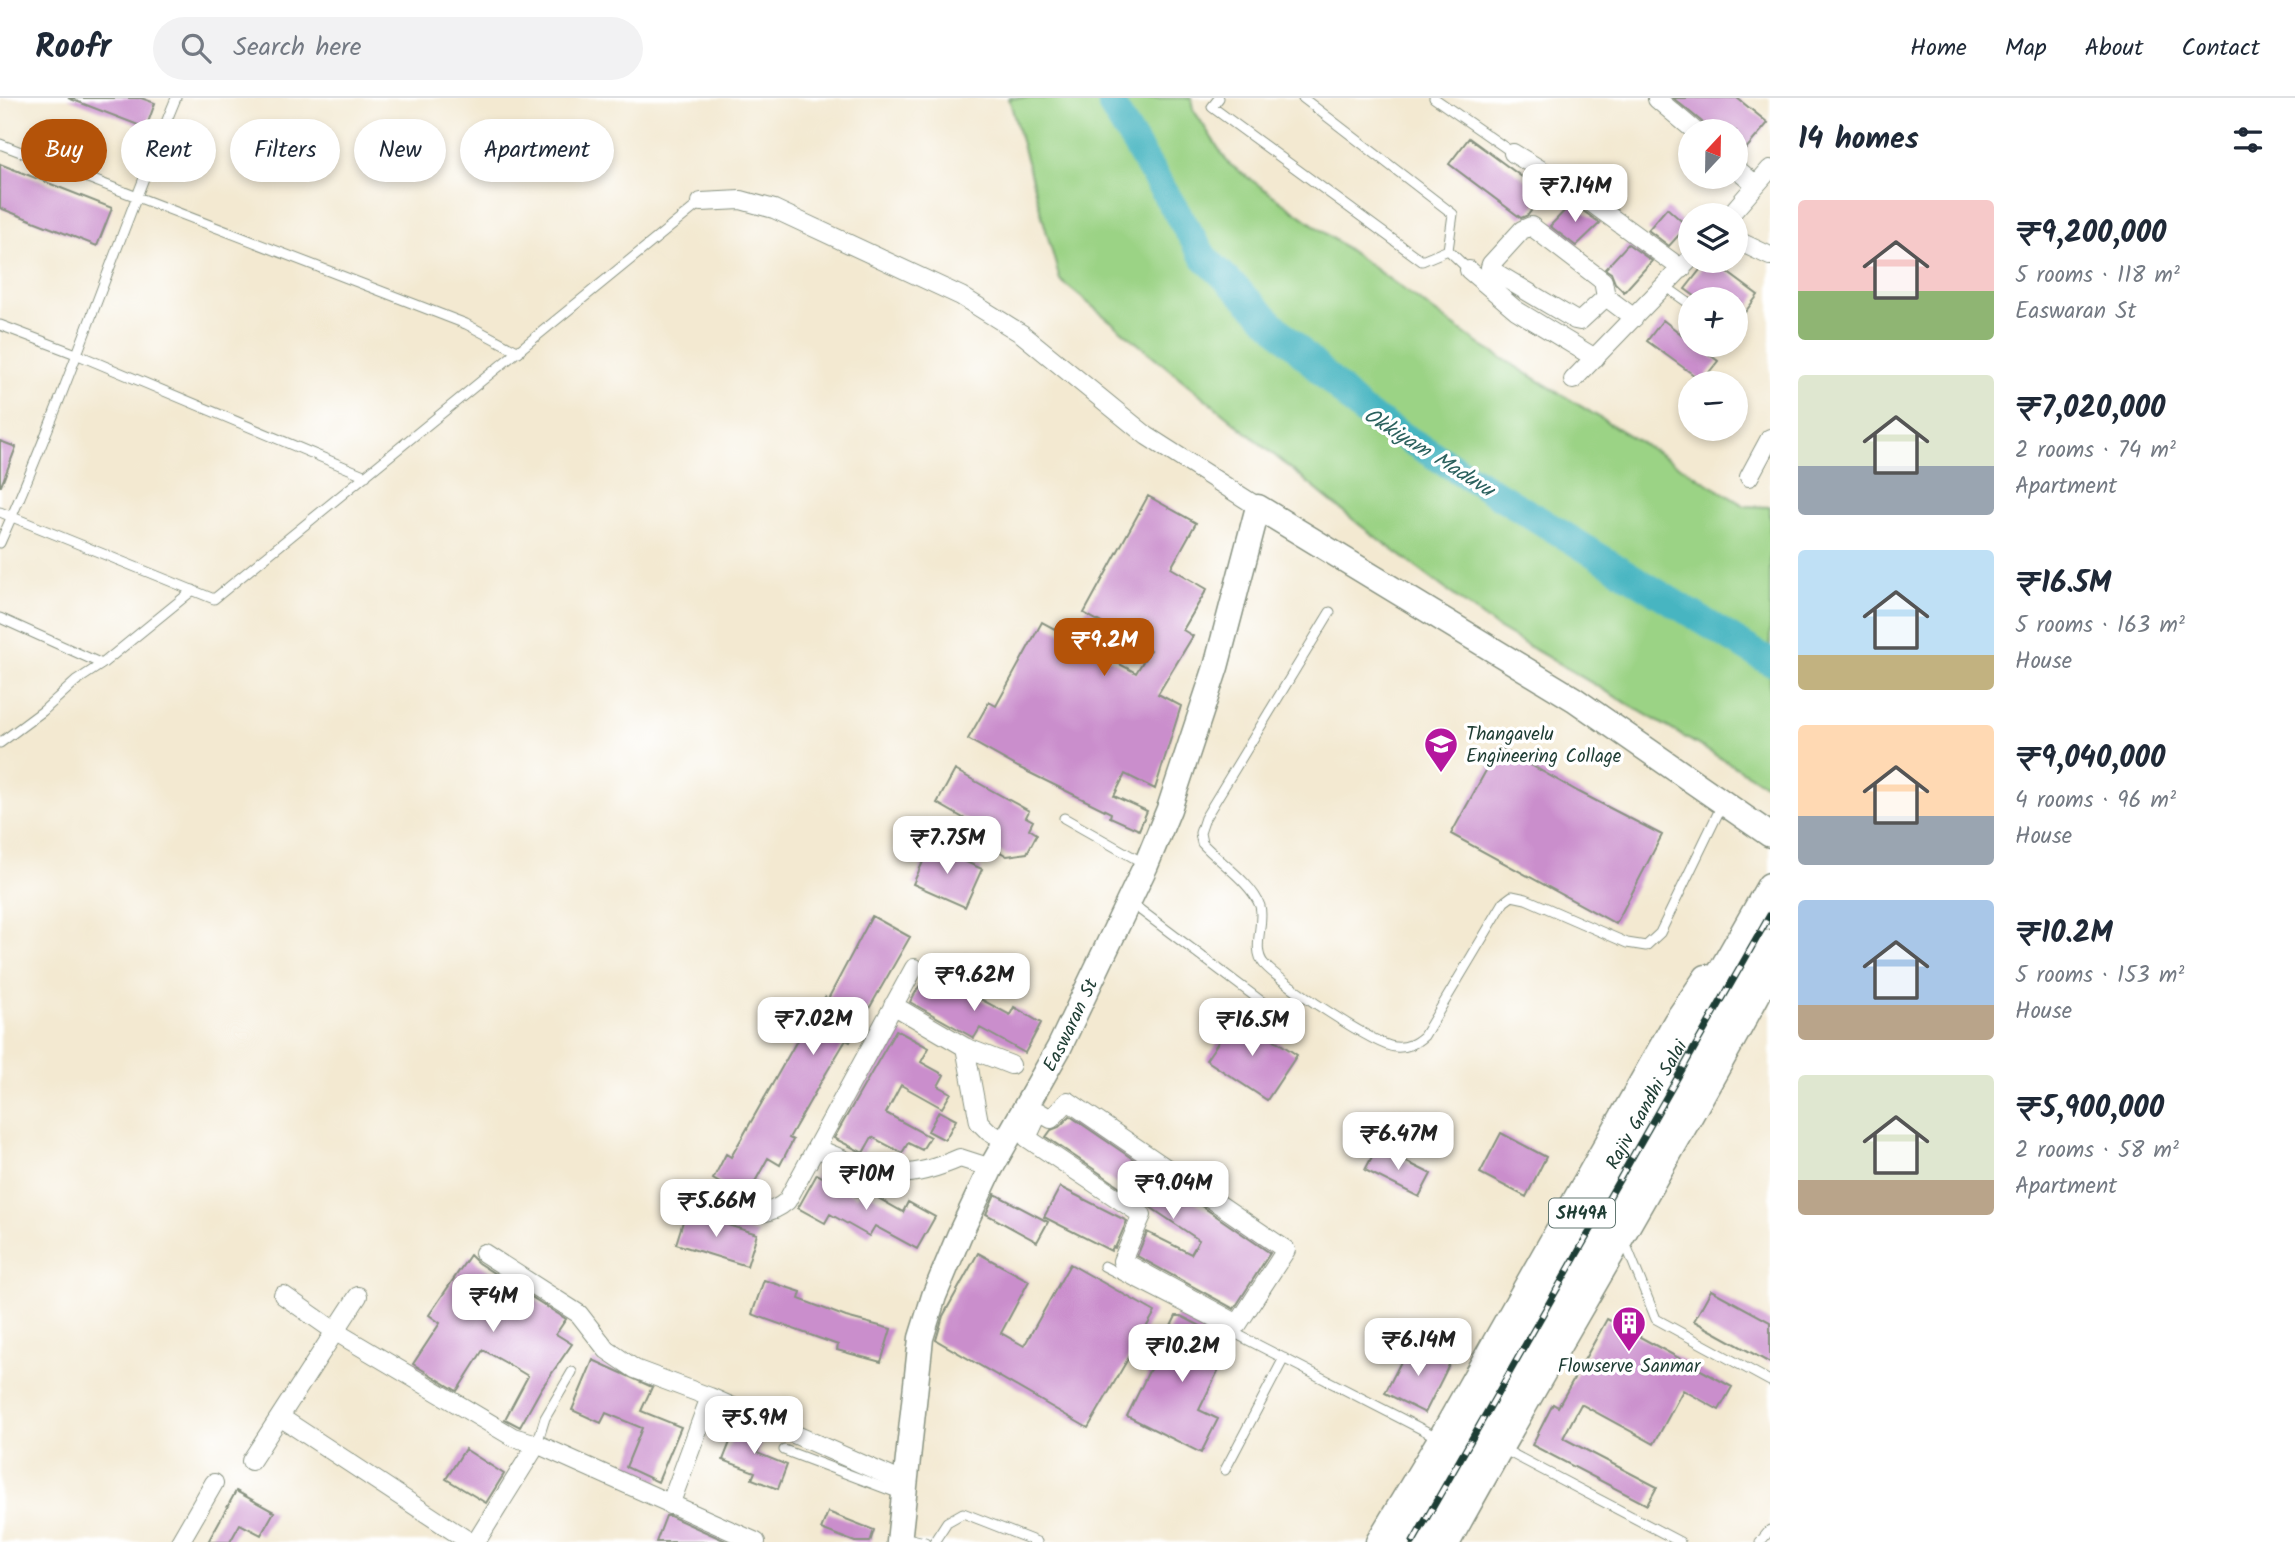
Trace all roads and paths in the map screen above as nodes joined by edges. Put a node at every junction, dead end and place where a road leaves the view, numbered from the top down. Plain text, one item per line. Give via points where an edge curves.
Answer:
1 (176, 98) edge
2 (1219, 98) edge
3 (1303, 98) edge
4 (1434, 98) edge
5 (1657, 99) edge
6 (1681, 119) edge
7 (0, 144) edge
8 (1513, 153) joint
9 (1770, 169) edge
10 (1748, 178) edge
11 (1756, 185) junction
12 (135, 197) junction
13 (701, 202) joint
14 (1740, 203) edge
15 (1748, 246) edge
16 (1448, 250) junction
17 (1770, 256) edge
18 (1678, 259) edge
19 (1469, 271) joint
20 (1678, 273) edge
21 (1666, 287) junction
22 (1678, 296) edge
23 (1606, 297) junction
24 (1634, 318) junction
25 (0, 325) edge
26 (519, 352) junction
27 (76, 354) junction
28 (1595, 358) junction
29 (1573, 380) dead end
30 (1770, 438) edge
31 (366, 476) junction
32 (1749, 477) dead end
33 (1258, 507) junction
34 (0, 512) edge
35 (12, 517) junction
36 (0, 543) edge
37 (193, 590) junction
38 (1330, 612) dead end
39 (0, 618) edge
40 (102, 664) junction
41 (0, 743) edge
42 (1723, 802) junction
43 (1064, 818) dead end
44 (1770, 835) edge
45 (1146, 864) junction
46 (1770, 886) edge
47 (1129, 902) junction
48 (1770, 943) edge
49 (914, 968) dead end
50 (1770, 972) edge
51 (893, 1005) junction
52 (1298, 1029) dead end
53 (965, 1047) junction
54 (1012, 1065) dead end
55 (1018, 1132) junction
56 (816, 1149) junction
57 (991, 1168) junction
58 (735, 1213) dead end
59 (1622, 1234) junction
60 (484, 1253) dead end
61 (1104, 1266) dead end
62 (283, 1295) dead end
63 (358, 1296) dead end
64 (336, 1332) junction
65 (1284, 1358) junction
66 (572, 1372) dead end
67 (1770, 1381) edge
68 (710, 1397) junction
69 (280, 1417) junction
70 (1440, 1438) junction
71 (537, 1444) junction
72 (1500, 1447) junction
73 (784, 1450) dead end
74 (251, 1461) dead end
75 (1225, 1470) dead end
76 (214, 1483) dead end
77 (905, 1489) junction
78 (670, 1505) junction
79 (1770, 1530) edge
80 (900, 1539) edge
81 (180, 1542) edge
82 (470, 1542) edge
83 (476, 1542) edge
84 (756, 1542) edge
85 (925, 1542) edge
86 (934, 1542) edge
87 (1037, 1542) edge
88 (1378, 1542) edge
89 (1396, 1542) edge
90 (1427, 1542) edge
91 (1448, 1542) edge
92 (1679, 1542) edge
93 (1760, 1542) edge

1 - 12 lane
2 - 16 lane via 1212,107 1422,261
3 - 16 lane via 1453,214
4 - 8 lane
5 - 6 street
7 - 12 lane
8 - 18 street
9 - 11 street
10 - 11 street
11 - 14 street
12 - 26 lane via 466,324
12 - 27 lane
13 - 26 lane
13 - 33 street via 741,200 774,209 961,296 1022,334 1147,436
15 - 17 street
16 - 19 lane
19 - 28 street via 1516,310
20 - 21 street
21 - 22 lane
21 - 24 street
23 - 23 street via 1603,281 1531,226 1522,230 1490,267 1580,321
23 - 24 street
24 - 28 street
25 - 27 lane
26 - 31 lane
27 - 31 lane
27 - 35 lane
28 - 29 street
30 - 32 street
31 - 37 lane via 214,599
33 - 42 street via 1574,699
33 - 45 street, Easwaran St via 1216,667
34 - 35 lane
35 - 36 lane
35 - 37 lane
37 - 40 lane
38 - 42 lane via 1200,832 1202,844 1250,890 1260,907 1261,961 1370,1037 1393,1047 1413,1046 1424,1036 1504,902 1512,896 1627,943 1646,946 1660,933
39 - 40 lane
40 - 41 lane
42 - 44 street
43 - 45 lane
45 - 47 street, Easwaran St
46 - 70 street via 1676,1021
46 - 89 main road, Rajiv Gandhi Salai / SH49A
47 - 52 lane
47 - 55 street, Easwaran St
48 - 90 main road, Rajiv Gandhi Salai / SH49A
49 - 51 street
50 - 59 street
51 - 53 street
51 - 56 street
53 - 54 street
53 - 55 street via 979,1122 989,1132
55 - 55 street via 1039,1112 1051,1119 1069,1101 1286,1250 1238,1324 1122,1261 1142,1215
55 - 57 street, Easwaran St
56 - 57 street via 875,1173 898,1176 960,1158
56 - 58 street via 787,1202 777,1210
57 - 77 street, Easwaran St via 934,1296 921,1338
59 - 67 lane via 1656,1319
59 - 72 street
60 - 68 street via 579,1314 607,1350 635,1369
61 - 65 lane
62 - 64 street
63 - 64 street
64 - 69 street
64 - 71 street via 513,1437
65 - 70 lane
65 - 75 lane
66 - 71 lane via 545,1418
68 - 77 street
68 - 78 street
69 - 74 street
69 - 82 street
70 - 88 street
71 - 78 street
71 - 83 street
72 - 91 street
72 - 92 lane
73 - 77 lane
76 - 81 street
77 - 80 street, Easwaran St
78 - 84 street
79 - 93 lane
80 - 85 lane
86 - 87 lane via 947,1522 962,1513

